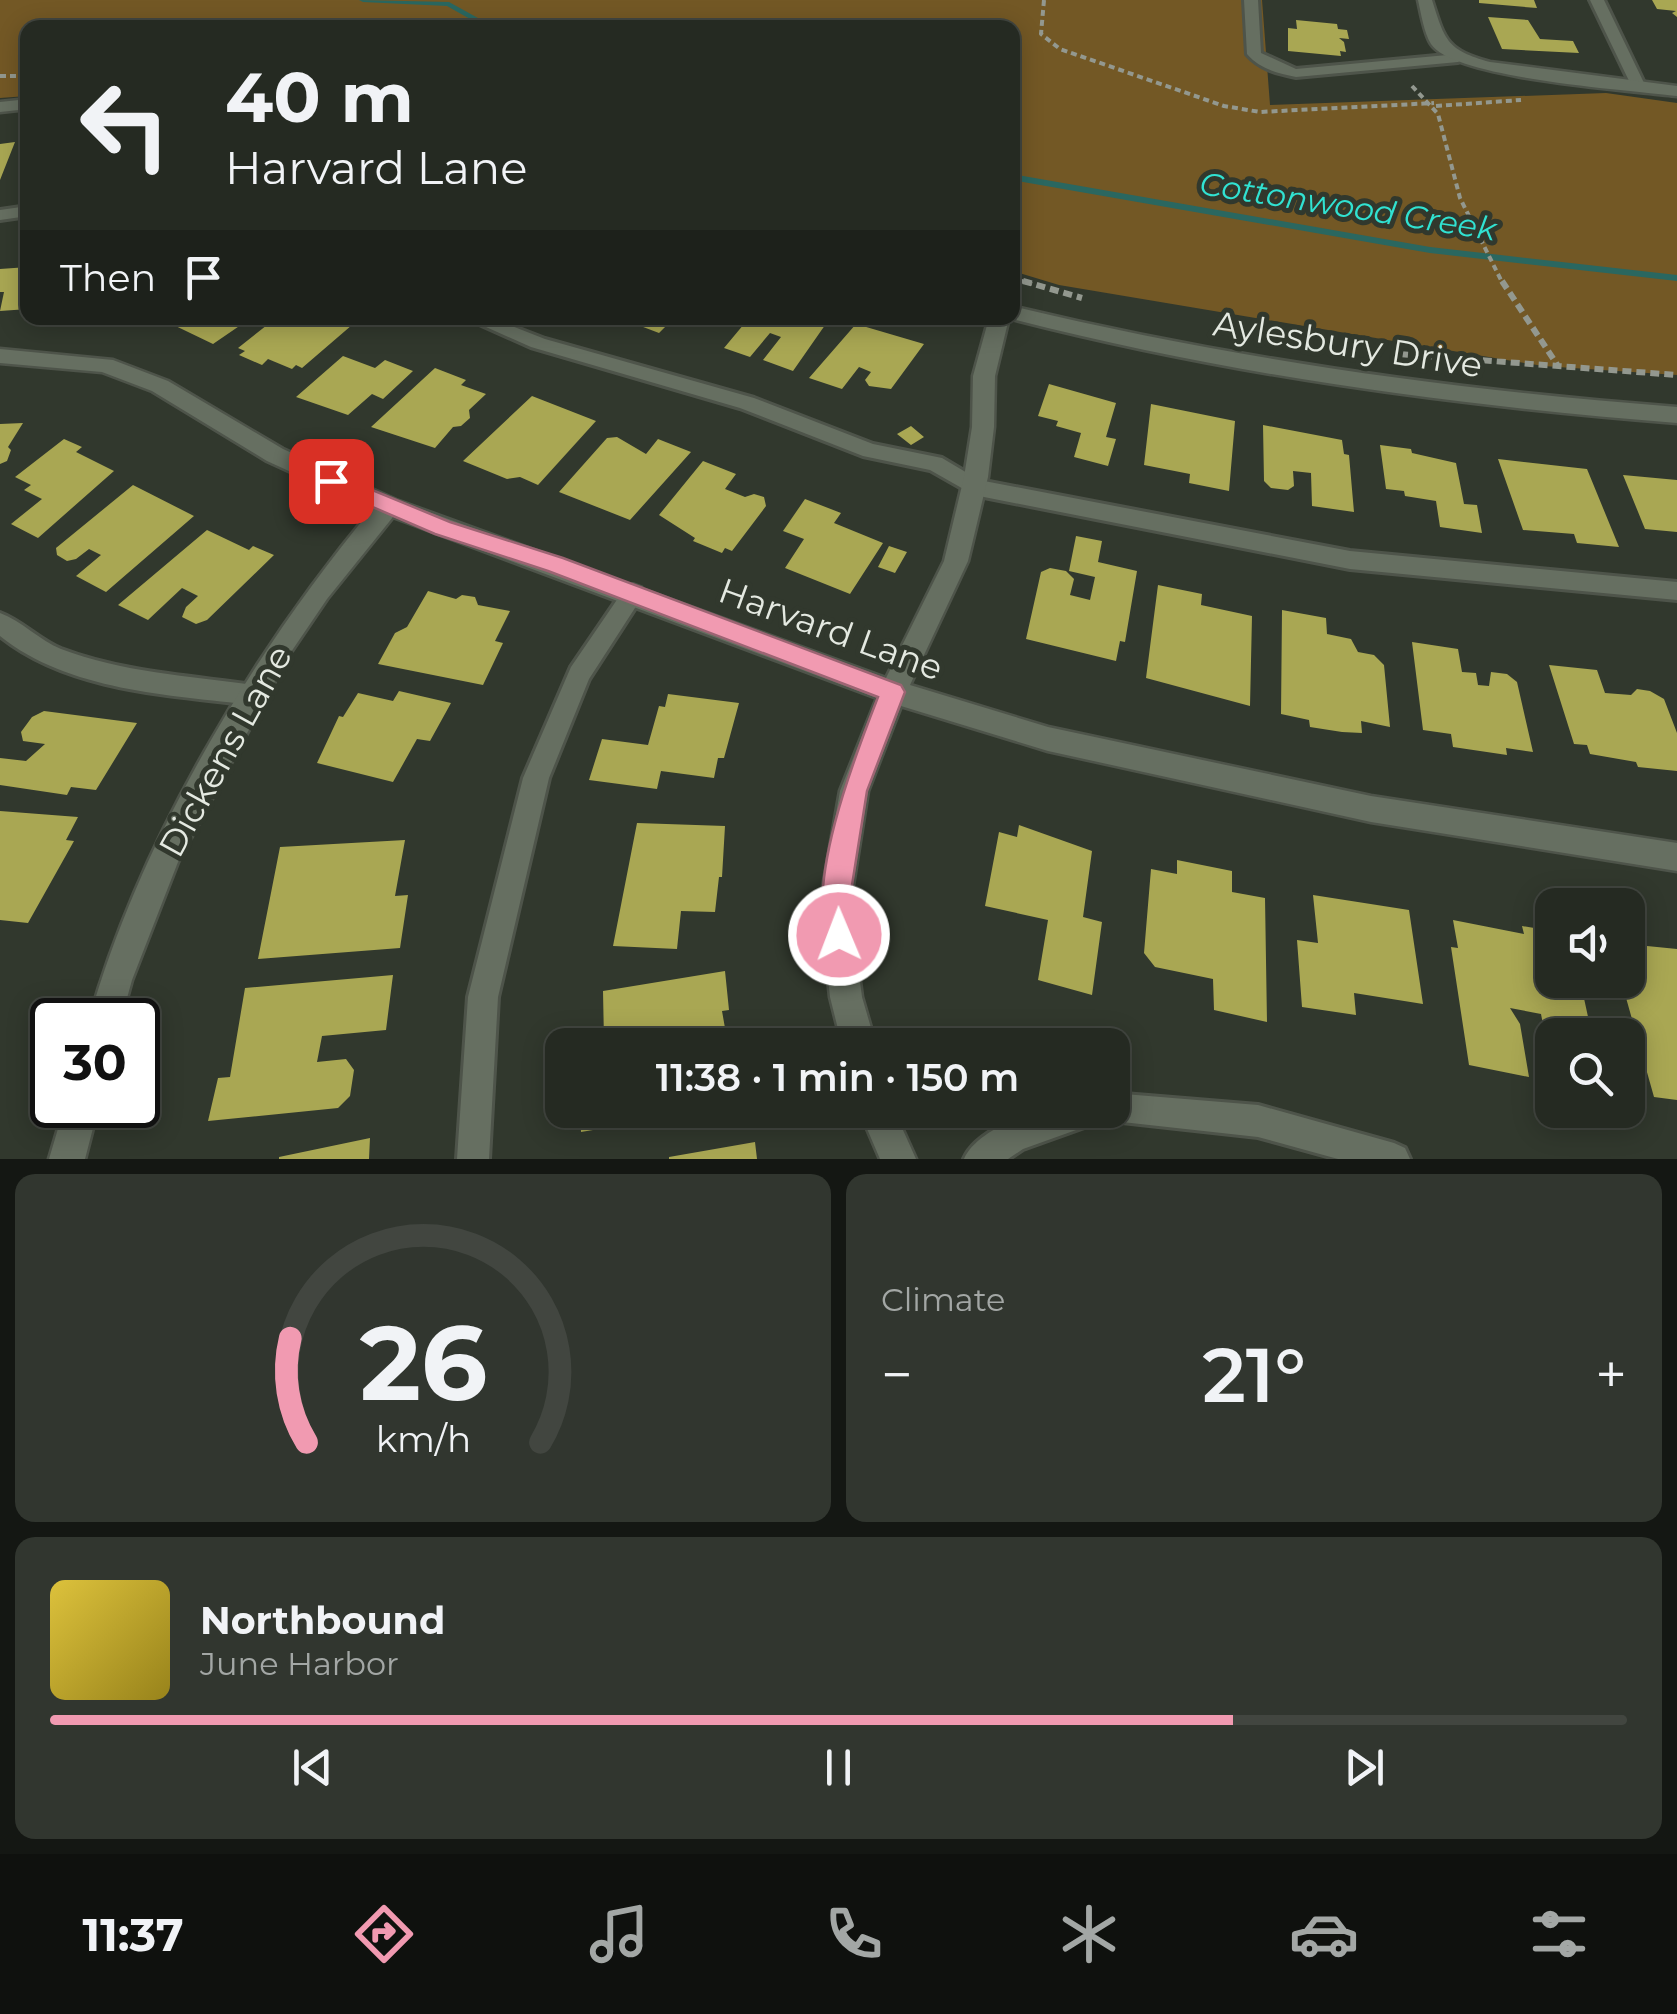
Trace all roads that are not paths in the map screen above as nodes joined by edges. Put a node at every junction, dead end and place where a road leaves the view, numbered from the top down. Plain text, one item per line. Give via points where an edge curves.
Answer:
1 (1250, 0) edge
2 (1424, 0) edge
3 (1597, 0) edge
4 (1458, 58) junction
5 (1638, 86) junction
6 (1677, 91) edge
7 (1020, 314) edge
8 (492, 325) edge
9 (997, 325) edge
10 (0, 356) edge
11 (1677, 415) edge
12 (974, 487) junction
13 (388, 506) junction
14 (1677, 591) edge
15 (634, 594) junction
16 (4, 635) edge
17 (893, 692) junction
18 (254, 696) junction
19 (1677, 857) edge
20 (111, 998) edge
21 (854, 1028) edge
22 (1130, 1110) edge
23 (76, 1128) edge
24 (884, 1128) edge
25 (1039, 1128) edge
26 (67, 1159) edge
27 (473, 1159) edge
28 (898, 1159) edge
29 (980, 1159) edge
30 (1394, 1159) edge

1 - 4 lane via 1254,54 1296,74
2 - 4 street via 1438,43
3 - 5 lane
4 - 5 street
5 - 6 street
7 - 11 street, Aylesbury Drive via 1331,378
8 - 12 lane via 747,404 870,452 936,463
9 - 12 street via 984,376
10 - 13 street, Harvard Lane via 105,365 160,386 275,455
12 - 14 lane via 1350,560
12 - 17 street via 956,561
13 - 15 street, Harvard Lane
13 - 18 street, Dickens Lane via 318,592
15 - 17 street, Harvard Lane
15 - 27 lane via 579,674 536,778 483,997
16 - 18 lane via 95,672
17 - 19 street, Harvard Lane via 1048,739 1352,805
17 - 21 street via 854,791 835,904
18 - 20 street, Dickens Lane via 166,854
22 - 30 lane via 1258,1121
23 - 26 street
24 - 28 street
25 - 29 lane

